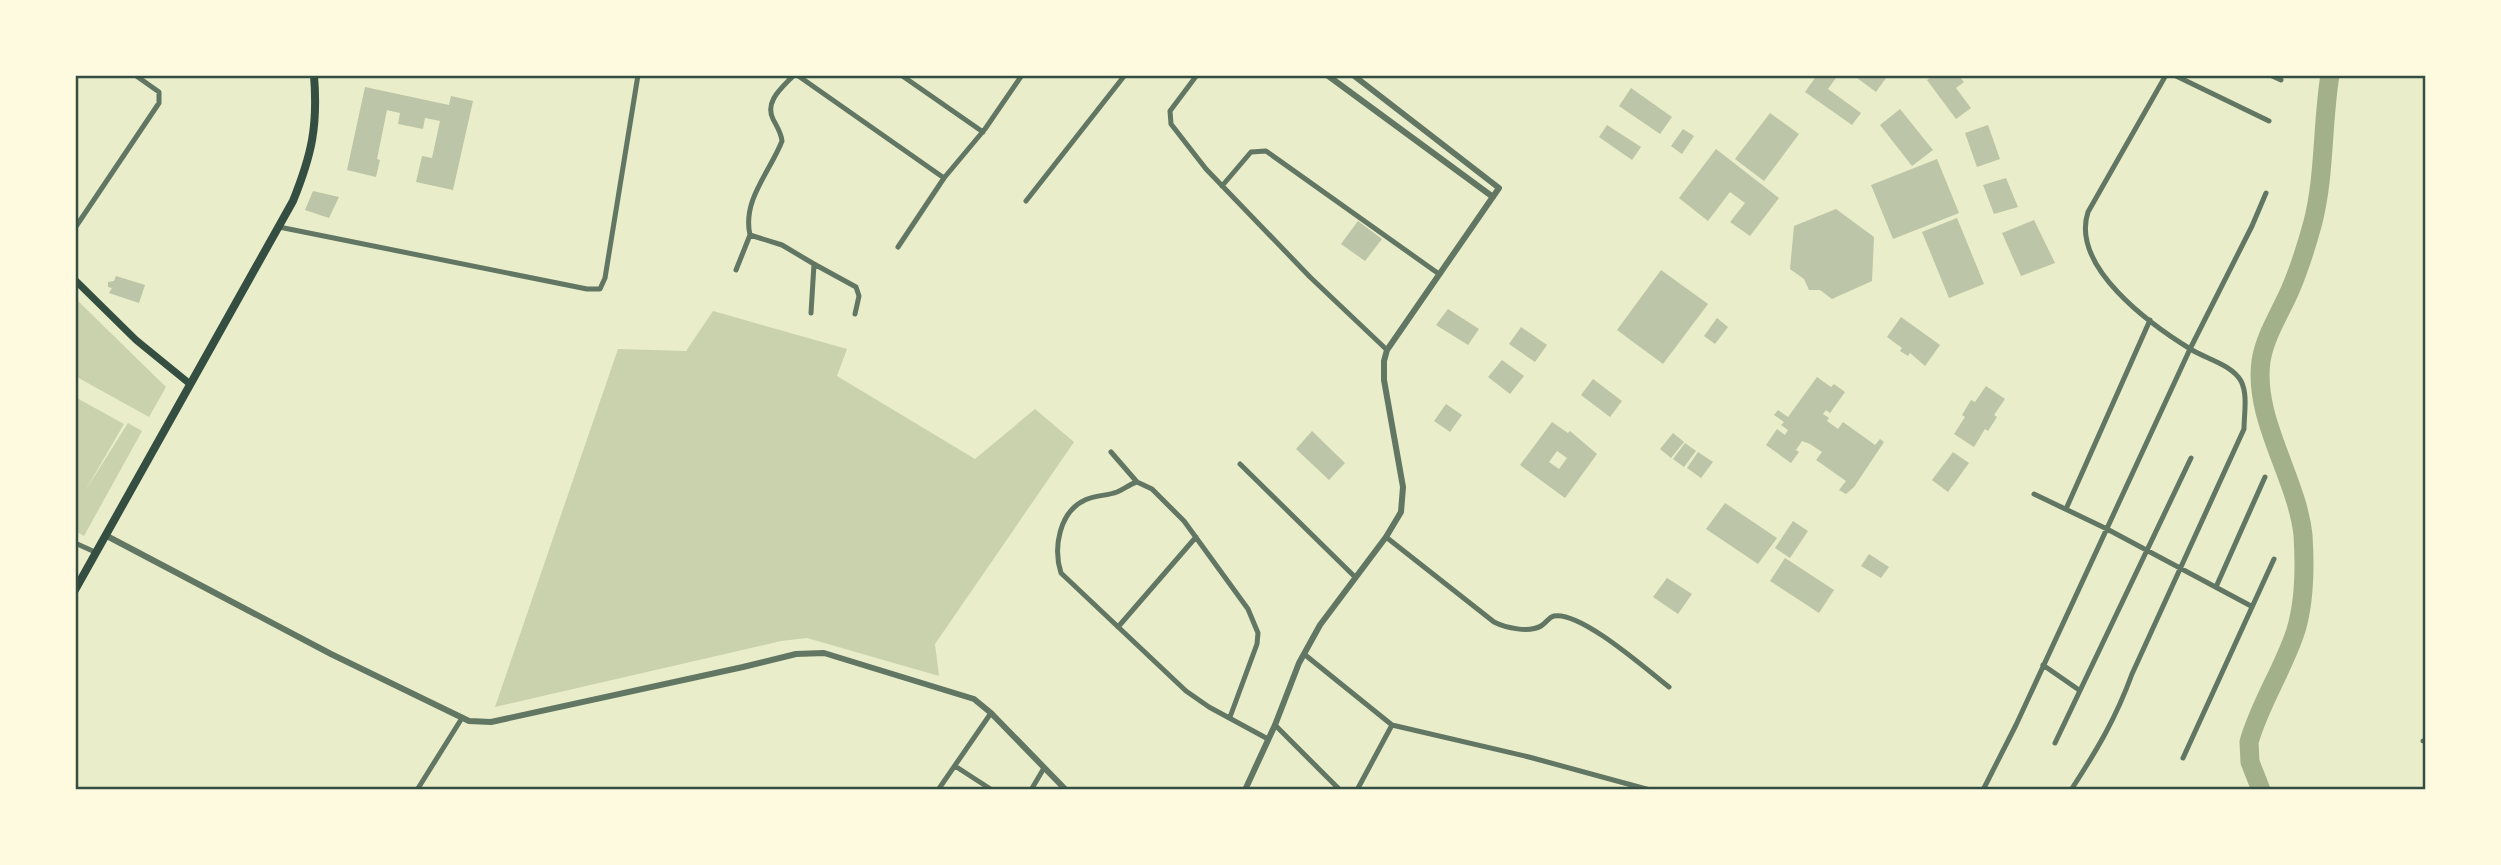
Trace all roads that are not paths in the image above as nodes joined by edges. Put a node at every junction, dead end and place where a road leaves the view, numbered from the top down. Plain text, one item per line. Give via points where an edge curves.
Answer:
1 (135, 75) edge
2 (314, 75) edge
3 (638, 75) edge
4 (796, 75) edge
5 (901, 75) edge
6 (1022, 75) edge
7 (1125, 75) edge
8 (1197, 75) edge
9 (1327, 75) edge
10 (1353, 75) edge
11 (2166, 75) edge
12 (2174, 75) edge
13 (2270, 75) edge
14 (2184, 77) edge
15 (2281, 80) dead end
16 (2269, 121) dead end
17 (982, 132) junction
18 (944, 178) junction
19 (1222, 186) junction
20 (2266, 193) dead end
21 (1493, 197) junction
22 (1026, 201) dead end
23 (279, 227) junction
24 (75, 228) edge
25 (750, 235) junction
26 (898, 247) dead end
27 (814, 264) junction
28 (736, 270) dead end
29 (1440, 274) junction
30 (75, 280) edge
31 (811, 313) dead end
32 (855, 314) dead end
33 (2150, 320) junction
34 (2190, 349) junction
35 (1387, 350) junction
36 (190, 384) junction
37 (1111, 452) dead end
38 (2191, 458) dead end
39 (1240, 464) dead end
40 (2264, 477) dead end
41 (1137, 482) junction
42 (2034, 494) dead end
43 (2066, 509) junction
44 (2107, 529) junction
45 (105, 535) junction
46 (1196, 537) junction
47 (1386, 537) junction
48 (75, 543) edge
49 (2146, 550) junction
50 (95, 552) junction
51 (2274, 559) dead end
52 (2182, 569) junction
53 (1355, 577) junction
54 (2216, 587) junction
55 (75, 590) edge
56 (2251, 606) junction
57 (1118, 627) junction
58 (1304, 654) junction
59 (2043, 665) junction
60 (1669, 687) dead end
61 (2079, 690) junction
62 (991, 713) junction
63 (1230, 717) junction
64 (462, 718) junction
65 (1392, 724) junction
66 (1275, 725) junction
67 (1268, 739) junction
68 (2054, 743) dead end
69 (2183, 758) dead end
70 (955, 766) junction
71 (1044, 768) junction
72 (417, 790) edge
73 (938, 790) edge
74 (992, 790) edge
75 (1031, 790) edge
76 (1066, 790) edge
77 (1245, 790) edge
78 (1340, 790) edge
79 (1357, 790) edge
80 (1650, 790) edge
81 (1983, 790) edge
82 (2071, 790) edge

1 - 24 street via 156,88 159,103
2 - 23 main road via 316,117 310,156
3 - 23 street via 600,289
4 - 18 street
4 - 25 street via 771,104 782,141 753,198
5 - 17 street
6 - 17 street
7 - 22 street
8 - 19 street via 1169,119
9 - 21 street
10 - 21 street via 1499,188
11 - 33 street via 2084,224 2109,284
12 - 14 street
13 - 15 street
14 - 16 street
17 - 18 street
18 - 26 street
19 - 29 street via 1251,152 1266,151
19 - 35 street
20 - 34 street
21 - 29 street
23 - 36 main road
25 - 27 street via 782,245
25 - 28 street
27 - 31 street
27 - 32 street via 856,287
29 - 35 street
30 - 36 main road via 136,340
33 - 34 street
33 - 43 street
34 - 44 street
34 - 52 street via 2240,380 2244,429
35 - 47 street via 1384,380 1403,501
36 - 45 main road
37 - 41 street
38 - 49 street
39 - 53 street
40 - 54 street
41 - 46 street via 1152,489
41 - 57 street via 1076,505 1060,533 1059,562 1064,578
42 - 43 street
43 - 44 street
44 - 49 street
44 - 59 street
45 - 50 main road
45 - 64 street
46 - 57 street
46 - 63 street via 1248,609 1259,634
47 - 53 street
47 - 60 street via 1501,626 1529,629 1556,616 1576,620
48 - 50 street
49 - 52 street
49 - 61 street
50 - 55 main road
51 - 56 street
52 - 54 street
52 - 82 street via 2105,738
53 - 58 street
54 - 56 street
56 - 69 street
57 - 63 street via 1186,691
58 - 65 street
58 - 66 street
59 - 61 street
59 - 81 street
61 - 68 street
62 - 64 street via 961,694 813,652 491,722
62 - 70 street
62 - 71 street
63 - 67 street
64 - 72 street
65 - 79 street
65 - 80 street
66 - 67 street
66 - 78 street
67 - 77 street
70 - 73 street
70 - 74 street
71 - 75 street
71 - 76 street

